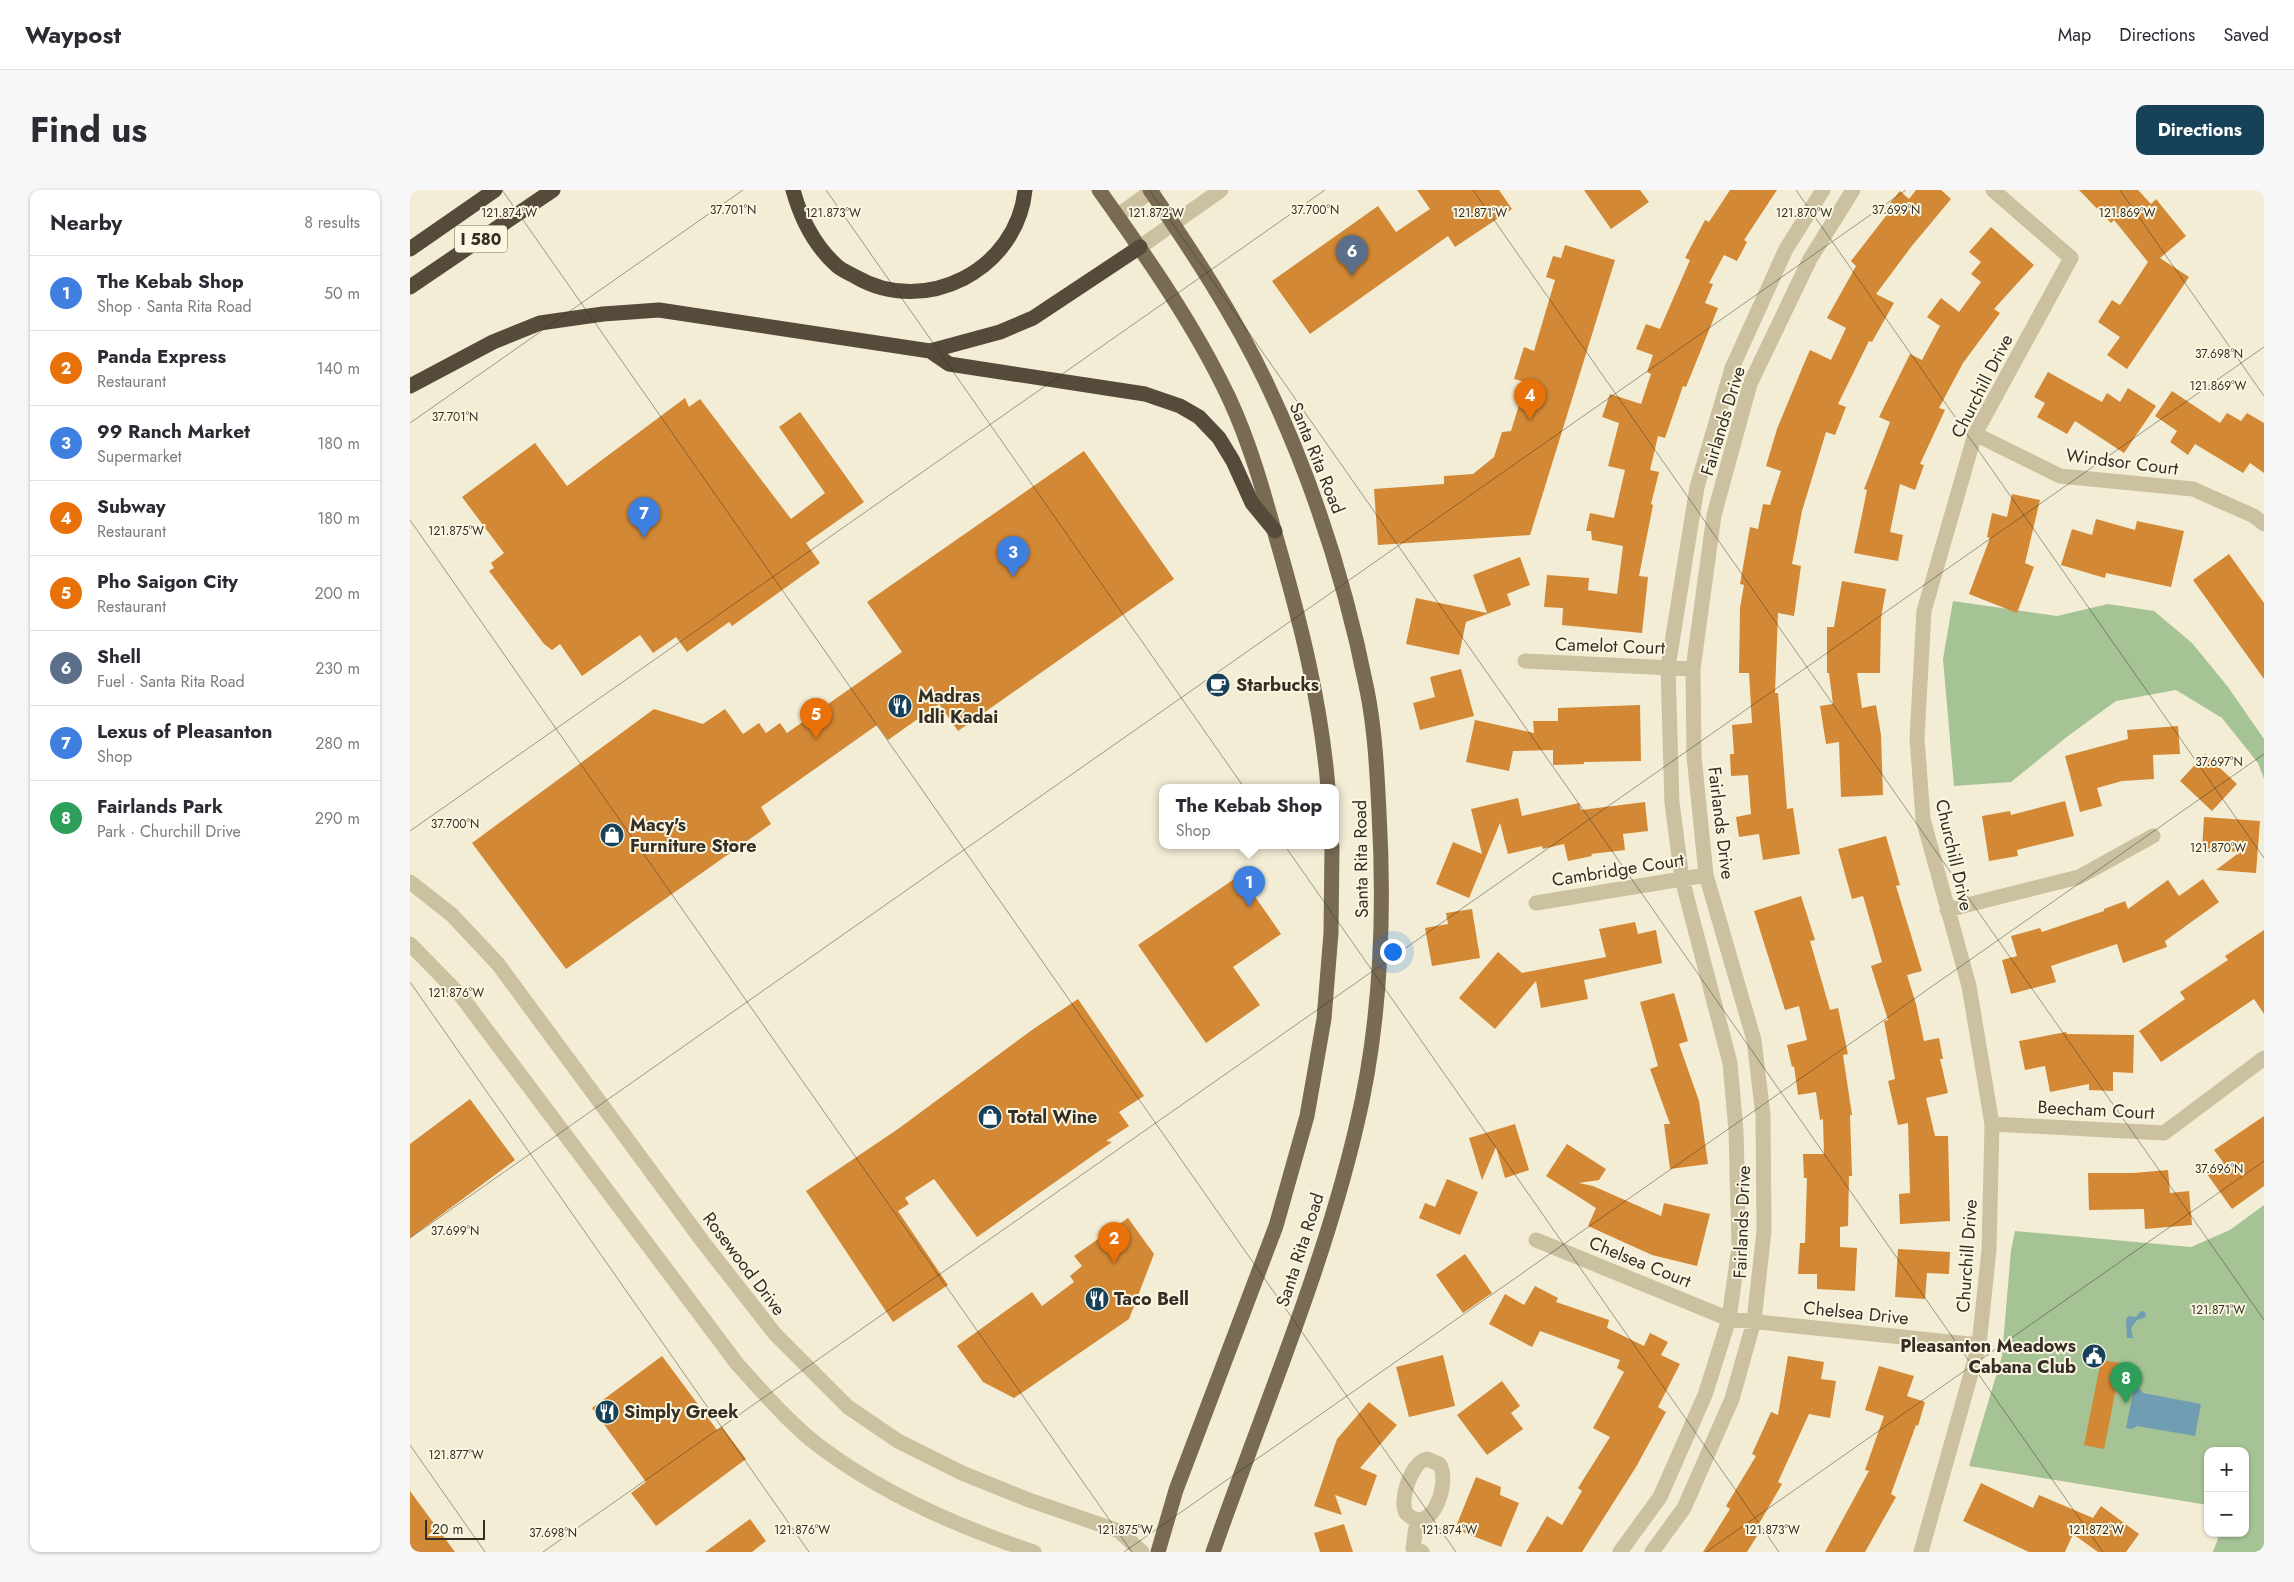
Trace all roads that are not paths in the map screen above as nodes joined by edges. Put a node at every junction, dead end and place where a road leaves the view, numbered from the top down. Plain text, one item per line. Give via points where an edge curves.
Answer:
1 (495, 190) edge
2 (553, 190) edge
3 (793, 190) edge
4 (1025, 190) edge
5 (1099, 190) edge
6 (1152, 190) edge
7 (1222, 190) edge
8 (1823, 190) edge
9 (1854, 190) edge
10 (1993, 190) edge
11 (1117, 216) junction
12 (1173, 223) junction
13 (1140, 247) junction
14 (410, 249) edge
15 (410, 288) edge
16 (930, 351) junction
17 (410, 386) edge
18 (1975, 434) junction
19 (2264, 524) edge
20 (1275, 531) junction
21 (1525, 661) dead end
22 (1668, 667) junction
23 (1693, 669) junction
24 (1327, 784) edge
25 (2153, 836) dead end
26 (1332, 849) edge
27 (1706, 875) junction
28 (1682, 879) junction
29 (410, 882) edge
30 (1536, 903) dead end
31 (1947, 910) junction
32 (410, 944) edge
33 (2264, 1058) edge
34 (1992, 1124) junction
35 (1536, 1240) dead end
36 (1729, 1319) junction
37 (1754, 1321) junction
38 (1979, 1345) junction
39 (1418, 1520) dead end
40 (1924, 1551) edge
41 (1034, 1552) edge
42 (1142, 1552) edge
43 (1158, 1552) edge
44 (1213, 1552) edge
45 (1422, 1552) edge
46 (1620, 1552) edge
47 (1652, 1552) edge

1 - 14 highway, I 580
2 - 15 highway, I 580
3 - 4 highway via 800,216 817,244 837,266 867,283 900,292 933,290 982,268 1006,243 1017,221
5 - 11 main road, Santa Rita Road
6 - 11 street
6 - 12 main road, Santa Rita Road
7 - 12 street
8 - 22 street, Fairlands Drive via 1786,249 1732,368 1697,487
9 - 23 street, Fairlands Drive via 1810,259 1750,384 1714,516
10 - 18 street, Churchill Drive via 2071,258
11 - 13 main road, Santa Rita Road
12 - 13 street
12 - 44 main road, Santa Rita Road via 1266,381 1326,530 1367,691 1377,768 1382,851 1381,932 1374,1027 1357,1126 1327,1236
13 - 16 highway via 1033,318 1000,332
13 - 20 main road, Santa Rita Road via 1201,345 1229,398 1254,458
16 - 17 highway via 659,310 540,323 493,342
16 - 20 highway via 948,364 1145,394 1180,406 1198,417 1219,438 1252,503
18 - 19 street, Windsor Court via 2060,476 2193,489 2254,516
18 - 31 street, Churchill Drive via 1924,611 1917,738 1923,819
20 - 24 main road, Santa Rita Road via 1306,645
21 - 22 street, Camelot Court
22 - 23 street, Camelot Court
22 - 28 street, Fairlands Drive via 1672,803
23 - 27 street, Fairlands Drive via 1694,756
25 - 31 street via 2079,877
26 - 43 main road, Santa Rita Road via 1331,933 1324,1019 1307,1116 1276,1226 1176,1490
27 - 28 street, Cambridge Court
27 - 37 street, Fairlands Drive via 1754,1040 1763,1115 1764,1231
28 - 30 street, Cambridge Court
28 - 36 street, Fairlands Drive via 1730,1063 1736,1132 1739,1247
29 - 42 street, Rosewood Drive via 452,915 498,964 774,1334 848,1407 898,1441 962,1473 1119,1531
31 - 34 street, Churchill Drive via 1969,986
32 - 41 street via 461,996 738,1365 774,1404 818,1445 874,1483 942,1517
33 - 34 street, Beecham Court via 2164,1133
34 - 38 street, Churchill Drive via 1989,1250
35 - 36 street, Chelsea Court
36 - 37 street, Chelsea Drive
36 - 46 street, Fairlands Drive via 1705,1395 1660,1497
37 - 38 street, Chelsea Drive
37 - 47 street, Fairlands Drive via 1732,1399 1684,1508
38 - 40 street, Churchill Drive
39 - 45 street via 1413,1548

